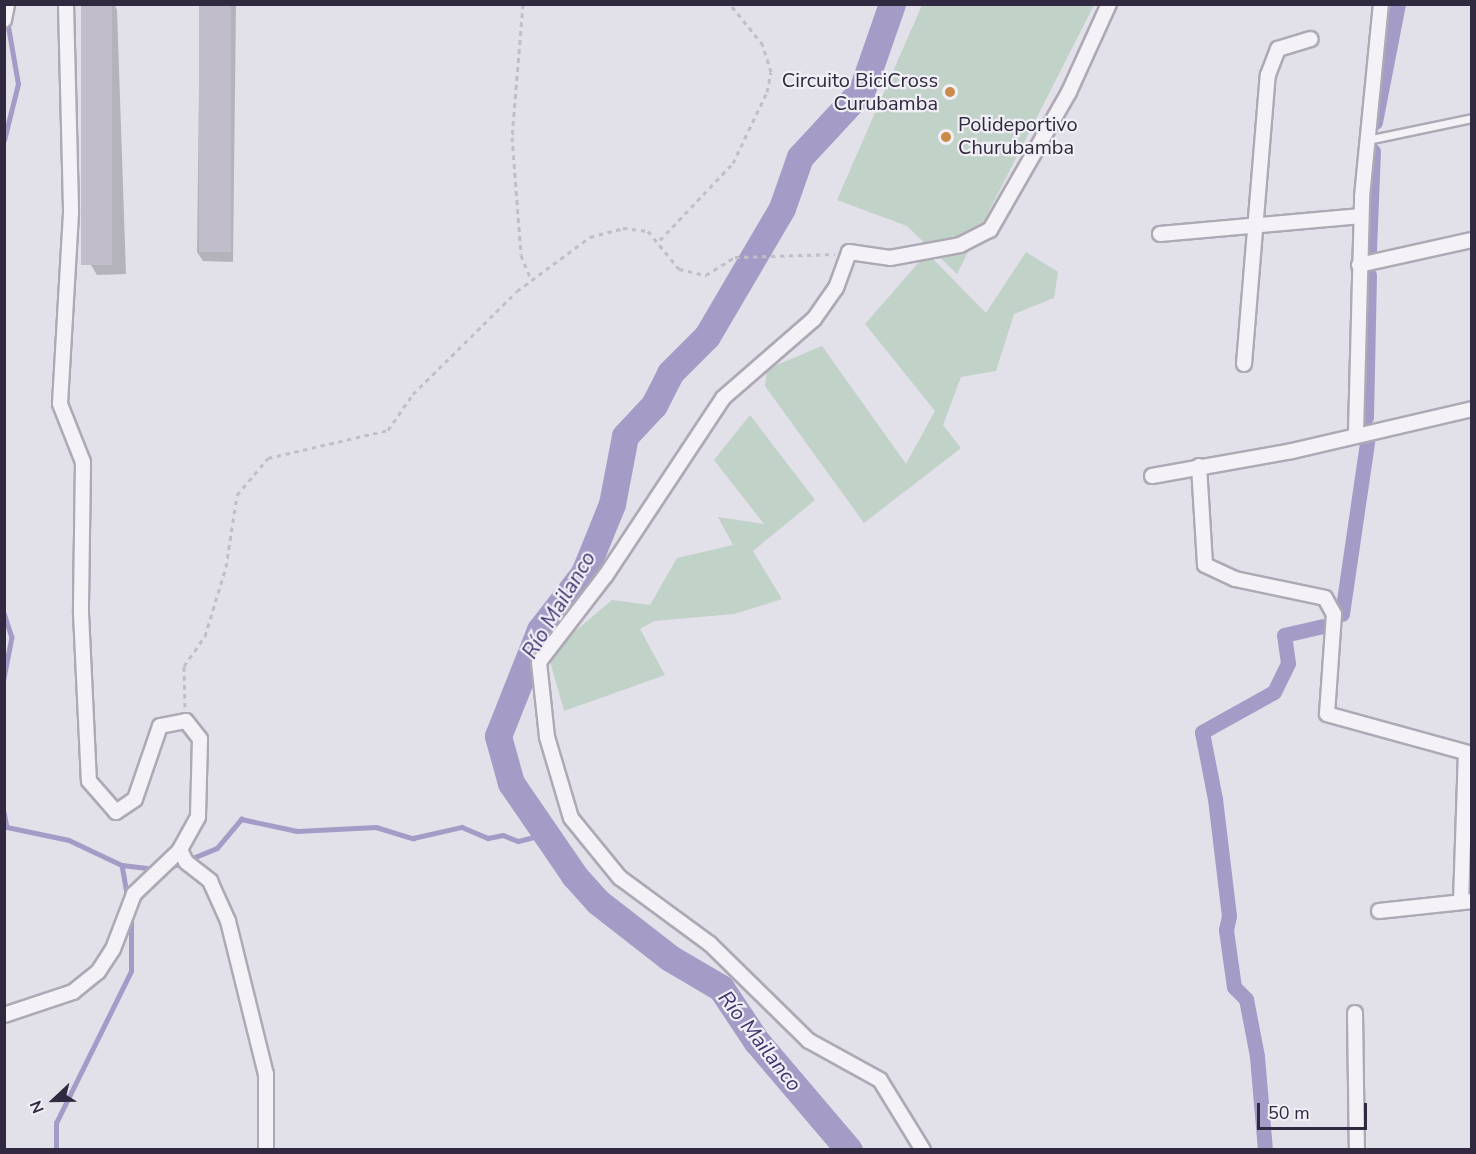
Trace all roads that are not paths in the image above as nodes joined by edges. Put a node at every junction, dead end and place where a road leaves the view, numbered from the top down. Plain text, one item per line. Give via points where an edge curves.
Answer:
1 (7, 4) edge
2 (66, 4) edge
3 (1109, 4) edge
4 (1381, 4) edge
5 (4, 20) edge
6 (1310, 39) dead end
7 (1472, 118) edge
8 (1367, 140) junction
9 (1361, 216) junction
10 (1254, 226) junction
11 (1160, 234) dead end
12 (1472, 240) edge
13 (1359, 265) junction
14 (1244, 364) dead end
15 (1472, 409) edge
16 (1356, 432) junction
17 (1199, 466) junction
18 (1152, 476) dead end
19 (1469, 754) edge
20 (180, 849) junction
21 (1466, 901) edge
22 (1378, 911) dead end
23 (1354, 1013) dead end
24 (4, 1015) edge
25 (266, 1149) edge
26 (923, 1149) edge
27 (1357, 1149) edge

1 - 5 street
2 - 20 street via 70,213 60,404 83,462 81,614 89,781 102,802 116,812 135,799 160,726 186,721 200,739 203,780 198,816
3 - 26 street via 1069,92 990,230 960,245 890,258 849,252 836,288 814,319 723,399 620,555 539,662 547,737 571,818 620,878 710,944 808,1041 880,1080
4 - 8 street
6 - 10 street via 1278,49 1268,75
7 - 8 lane
8 - 9 street
9 - 10 street
9 - 13 street
10 - 11 street
10 - 14 street
12 - 13 street
13 - 16 street
15 - 16 street
16 - 17 street via 1292,451
17 - 18 street
17 - 19 street via 1205,565 1235,579 1325,598 1334,614 1327,714
19 - 21 street
20 - 24 street via 134,894 113,949 98,972 73,992
20 - 25 street via 186,862 210,881 228,921 266,1074
21 - 22 street
23 - 27 street

